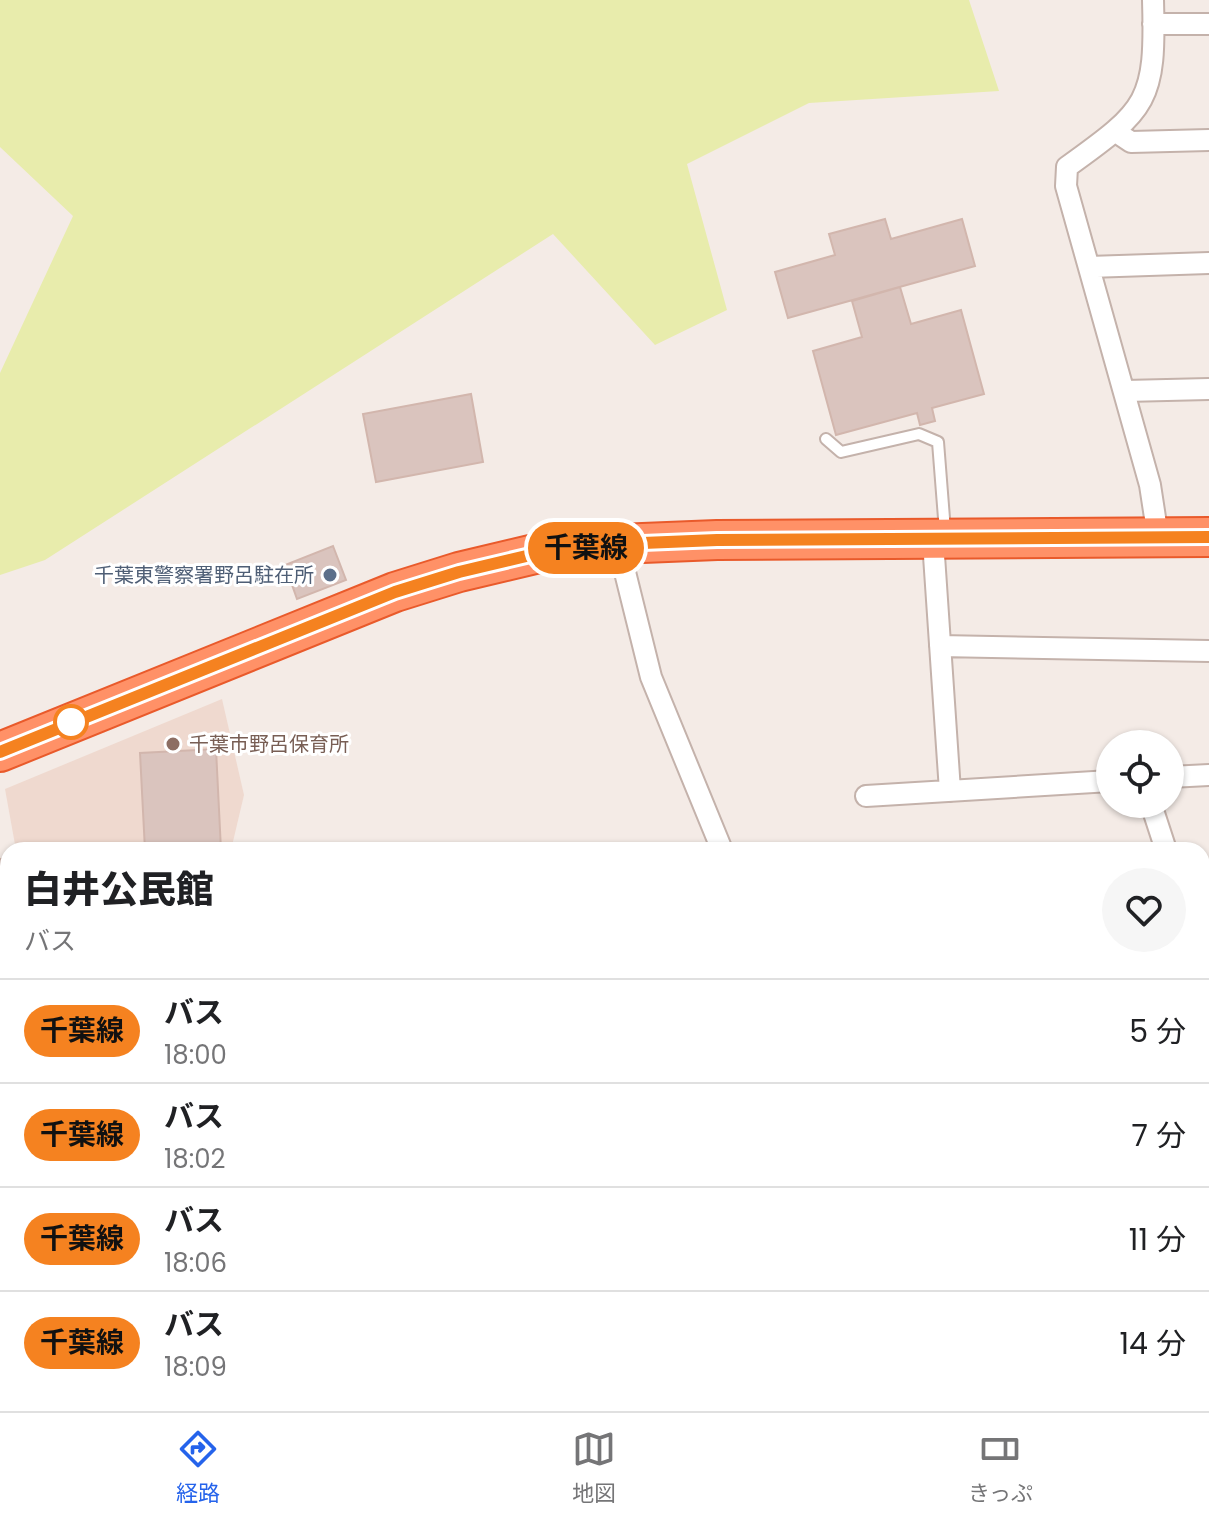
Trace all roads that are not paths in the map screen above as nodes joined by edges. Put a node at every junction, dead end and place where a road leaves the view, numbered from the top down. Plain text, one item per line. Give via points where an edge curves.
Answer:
1 (1153, 0) edge
2 (1153, 24) junction
3 (1209, 24) edge
4 (1116, 132) junction
5 (1209, 140) edge
6 (1209, 263) edge
7 (1089, 267) junction
8 (1209, 389) edge
9 (1125, 391) junction
10 (826, 439) dead end
11 (1158, 537) junction
12 (1209, 537) edge
13 (940, 540) junction
14 (618, 544) junction
15 (940, 646) junction
16 (1209, 651) edge
17 (0, 752) edge
18 (1209, 775) edge
19 (1184, 776) edge
20 (1096, 782) edge
21 (950, 791) junction
22 (866, 796) dead end
23 (1156, 818) edge
24 (719, 842) edge
25 (1163, 842) edge

1 - 2 street
2 - 3 street
2 - 4 street via 1152,76 1144,102
4 - 5 street via 1131,142
4 - 7 street via 1067,167 1066,186
6 - 7 street
7 - 9 street
8 - 9 street
9 - 11 street
10 - 13 lane via 841,452 919,434 938,442
11 - 12 highway
11 - 13 highway
13 - 14 highway
13 - 15 street
14 - 17 highway via 539,553 395,592
14 - 24 street via 651,677
15 - 16 street
15 - 21 street
18 - 19 street
20 - 21 street
21 - 22 street
23 - 25 street

